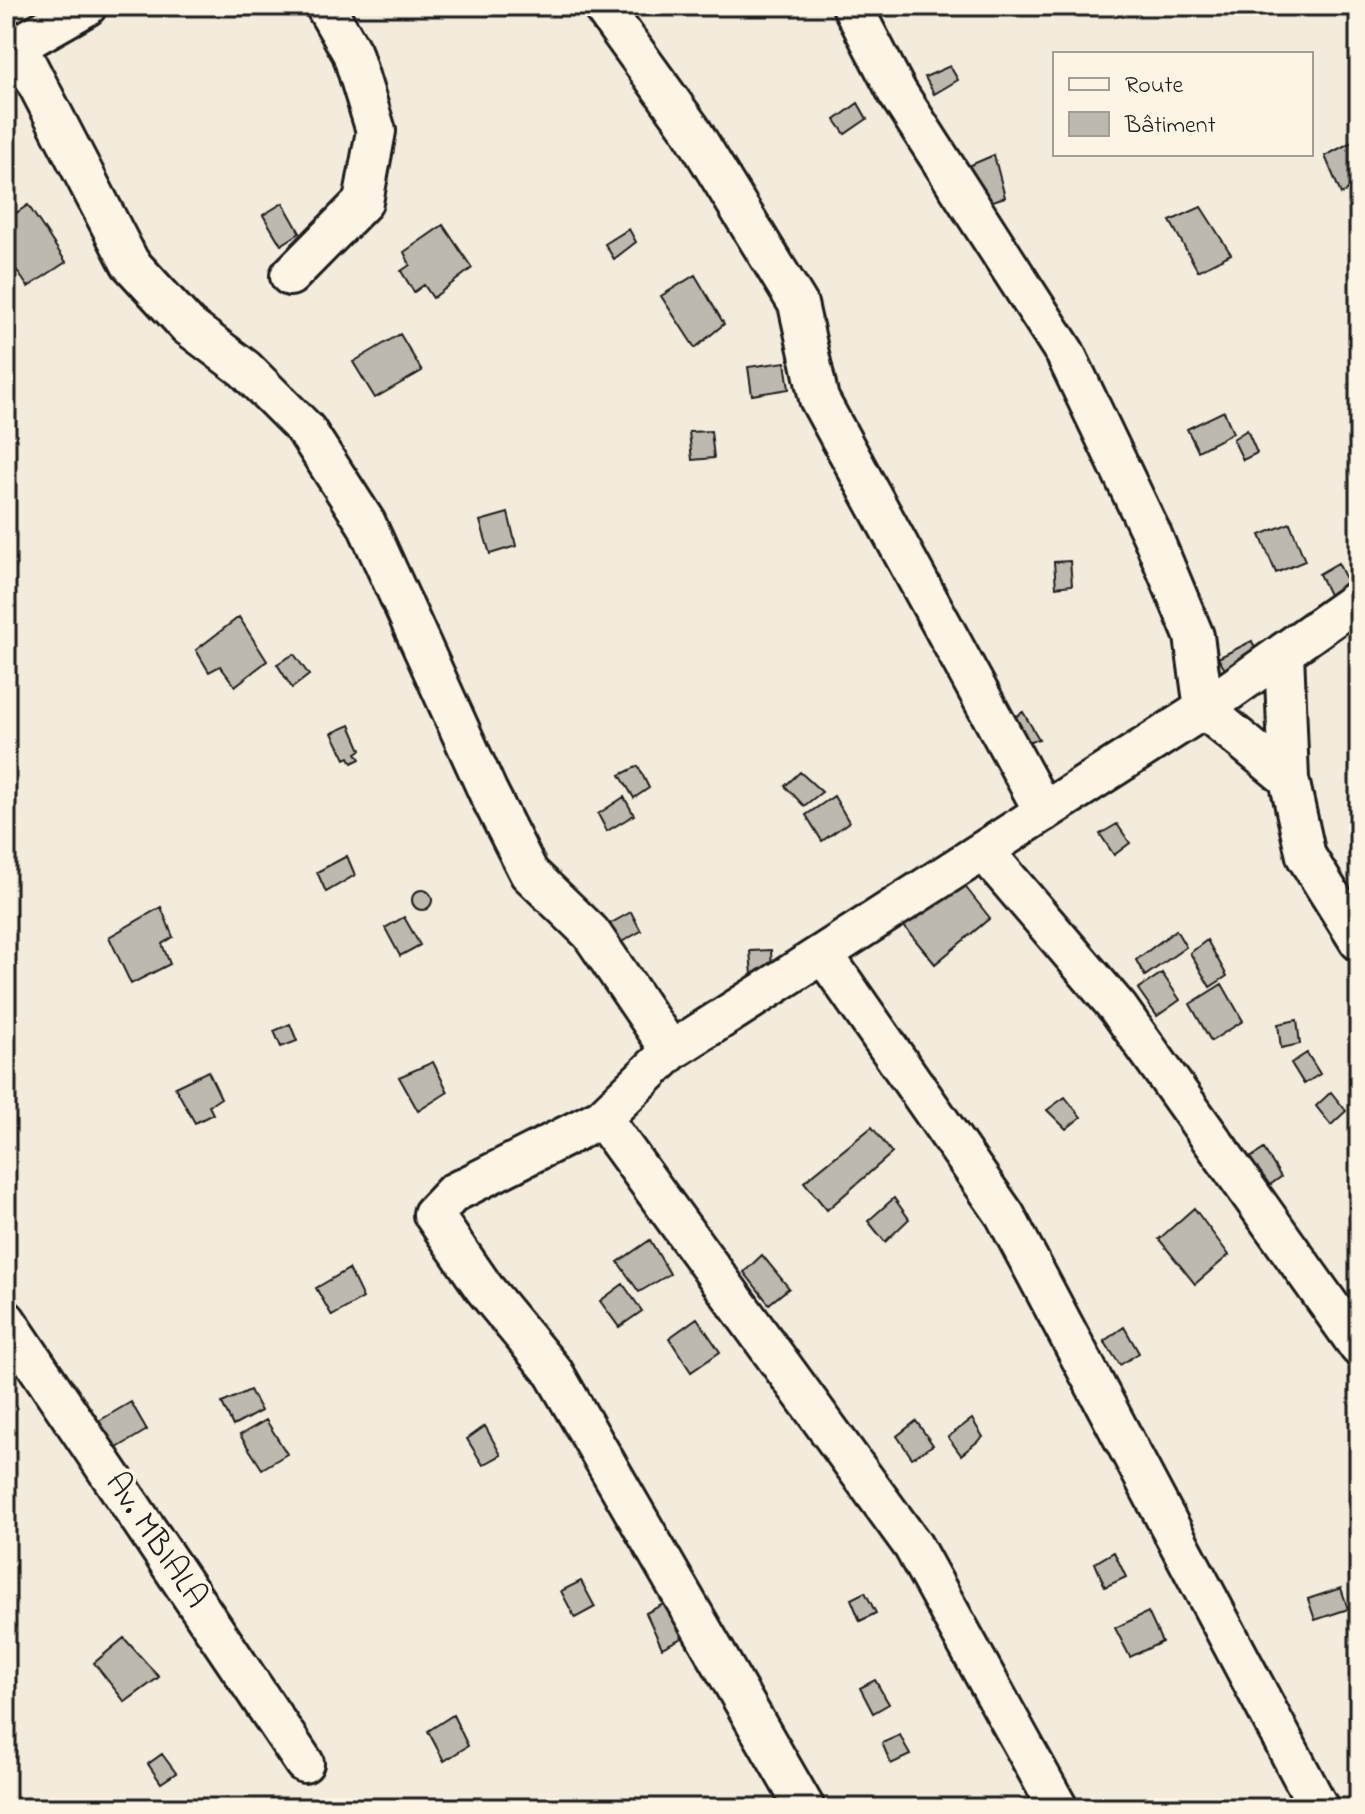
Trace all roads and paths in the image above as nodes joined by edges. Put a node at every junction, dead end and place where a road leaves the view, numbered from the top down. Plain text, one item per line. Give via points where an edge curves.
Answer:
1 (87, 6) edge
2 (325, 6) edge
3 (602, 6) edge
4 (852, 6) edge
5 (12, 48) edge
6 (290, 276) dead end
7 (1359, 599) edge
8 (1284, 652) junction
9 (1204, 709) junction
10 (1289, 779) junction
11 (1044, 812) junction
12 (984, 851) junction
13 (1359, 941) edge
14 (824, 955) junction
15 (671, 1051) junction
16 (602, 1118) junction
17 (6, 1320) edge
18 (1359, 1347) edge
19 (304, 1763) dead end
20 (805, 1808) edge
21 (1058, 1808) edge
22 (1319, 1808) edge

1 - 5 street
2 - 6 street via 352,53 376,131 363,202
3 - 11 street via 690,128 798,304 819,399
4 - 9 street via 897,92 1065,353 1194,636
5 - 15 street via 130,263 188,326 245,369 306,430 366,523 529,873 591,933
7 - 8 street
8 - 9 street
8 - 10 street
9 - 10 street
9 - 11 street
10 - 13 street via 1306,856
11 - 12 street
12 - 14 street
12 - 18 street via 1118,1008
14 - 15 street
14 - 22 street via 1005,1215
15 - 16 street
16 - 20 street via 453,1193 433,1214 484,1288 554,1373
16 - 21 street via 913,1546
17 - 19 street, Av. MBIALA

